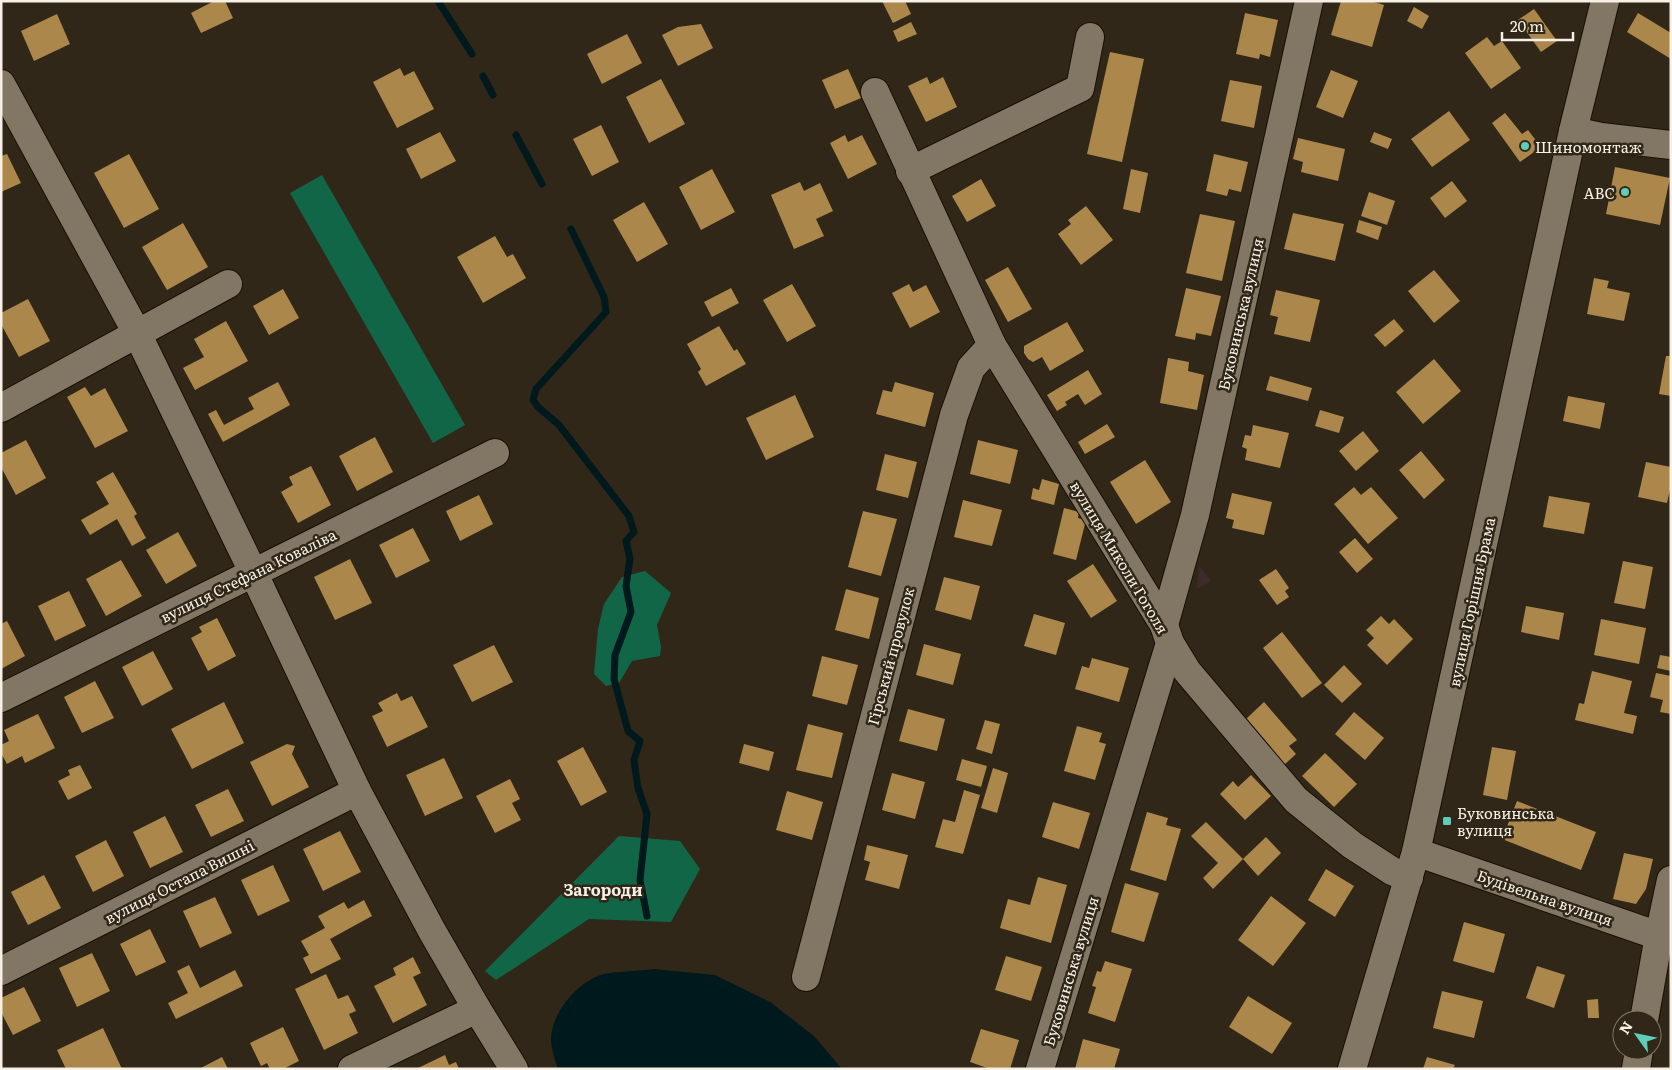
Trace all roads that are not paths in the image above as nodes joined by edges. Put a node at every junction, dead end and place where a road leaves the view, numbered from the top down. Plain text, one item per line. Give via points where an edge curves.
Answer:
1 (1309, 1) edge
2 (1604, 1) edge
3 (1090, 37) dead end
4 (1, 84) edge
5 (875, 92) dead end
6 (1573, 131) junction
7 (1671, 145) edge
8 (910, 171) junction
9 (228, 284) dead end
10 (138, 335) junction
11 (992, 344) junction
12 (1, 408) edge
13 (495, 453) dead end
14 (253, 572) junction
15 (1167, 634) junction
16 (1, 698) edge
17 (357, 791) junction
18 (1413, 865) junction
19 (1671, 880) edge
20 (1665, 932) edge
21 (1, 970) edge
22 (806, 977) dead end
23 (476, 1009) junction
24 (1646, 1010) edge
25 (352, 1069) edge
26 (514, 1069) edge
27 (1040, 1069) edge
28 (1352, 1069) edge

1 - 15 street, Буковинська вулиця
2 - 6 street, вулиця Горішня Брама
3 - 8 street via 1080,88
4 - 10 street
5 - 8 street, вулиця Миколи Гоголя
6 - 7 street
6 - 18 street, вулиця Горішня Брама
8 - 11 street, вулиця Миколи Гоголя
9 - 10 street
10 - 12 street
10 - 14 street
11 - 15 street, вулиця Миколи Гоголя
11 - 22 street, Гірський провулок via 971,368 954,415
13 - 14 street, вулиця Стефана Коваліва
14 - 16 street, вулиця Стефана Коваліва
14 - 17 street
15 - 18 street, вулиця Миколи Гоголя via 1187,671 1296,800 1352,845 1392,870
15 - 27 street, Буковинська вулиця
17 - 21 street, вулиця Остапа Вишні
17 - 23 street
18 - 20 street, Будівельна вулиця
18 - 28 street, вулиця Горішня Брама
19 - 20 street
20 - 24 street
23 - 25 street
23 - 26 street

